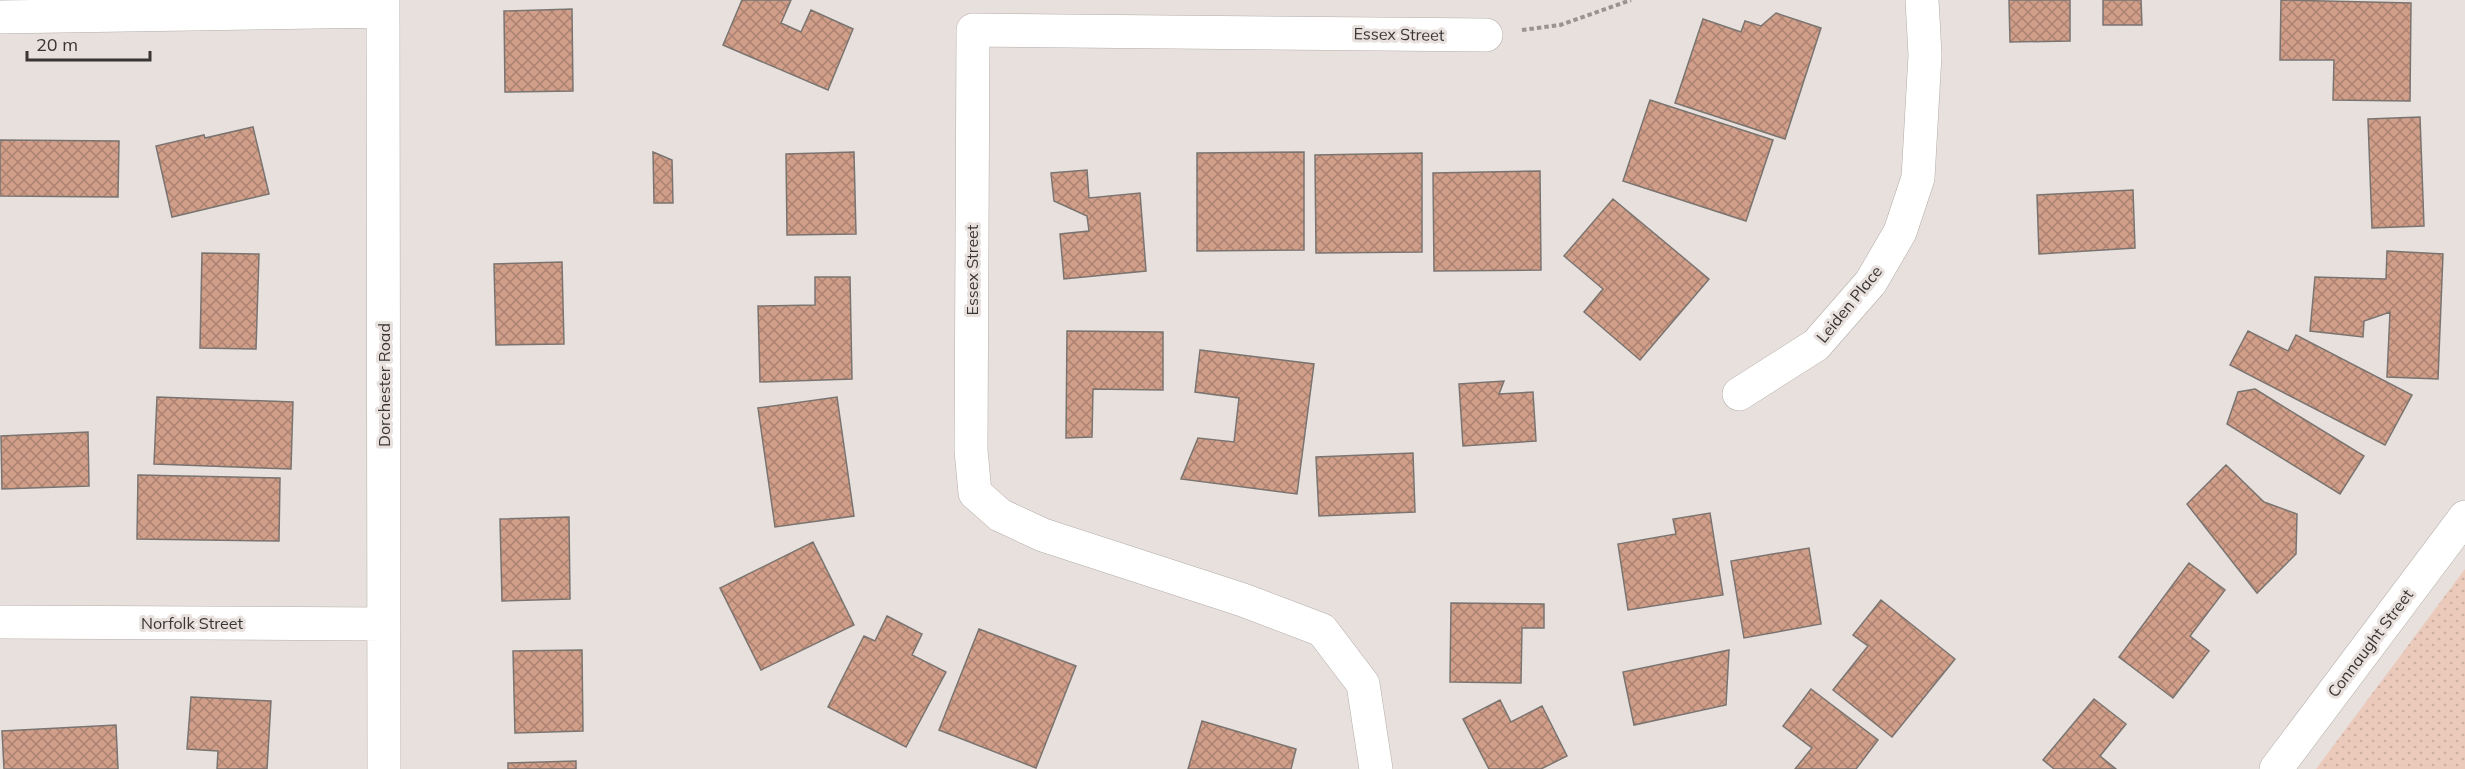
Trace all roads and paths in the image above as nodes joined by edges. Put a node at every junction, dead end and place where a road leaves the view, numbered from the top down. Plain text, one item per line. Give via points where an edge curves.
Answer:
1 (1631, 0) edge
2 (1922, 0) edge
3 (383, 6) edge
4 (0, 17) edge
5 (1486, 35) joint
6 (1739, 394) dead end
7 (2465, 517) edge
8 (0, 622) edge
9 (384, 624) junction
10 (384, 769) edge
11 (1377, 769) edge
12 (2276, 769) edge

1 - 5 path via 1560,25
2 - 6 street, Leiden Place via 1925,55 1918,178 1900,232 1871,282 1816,345
3 - 4 street
3 - 9 street, Dorchester Road
5 - 11 street, Essex Street via 973,30 971,450 975,493 1000,515 1043,535 1322,630 1363,684
7 - 12 street, Connaught Street
8 - 9 street, Norfolk Street
9 - 10 street, Dorchester Road

